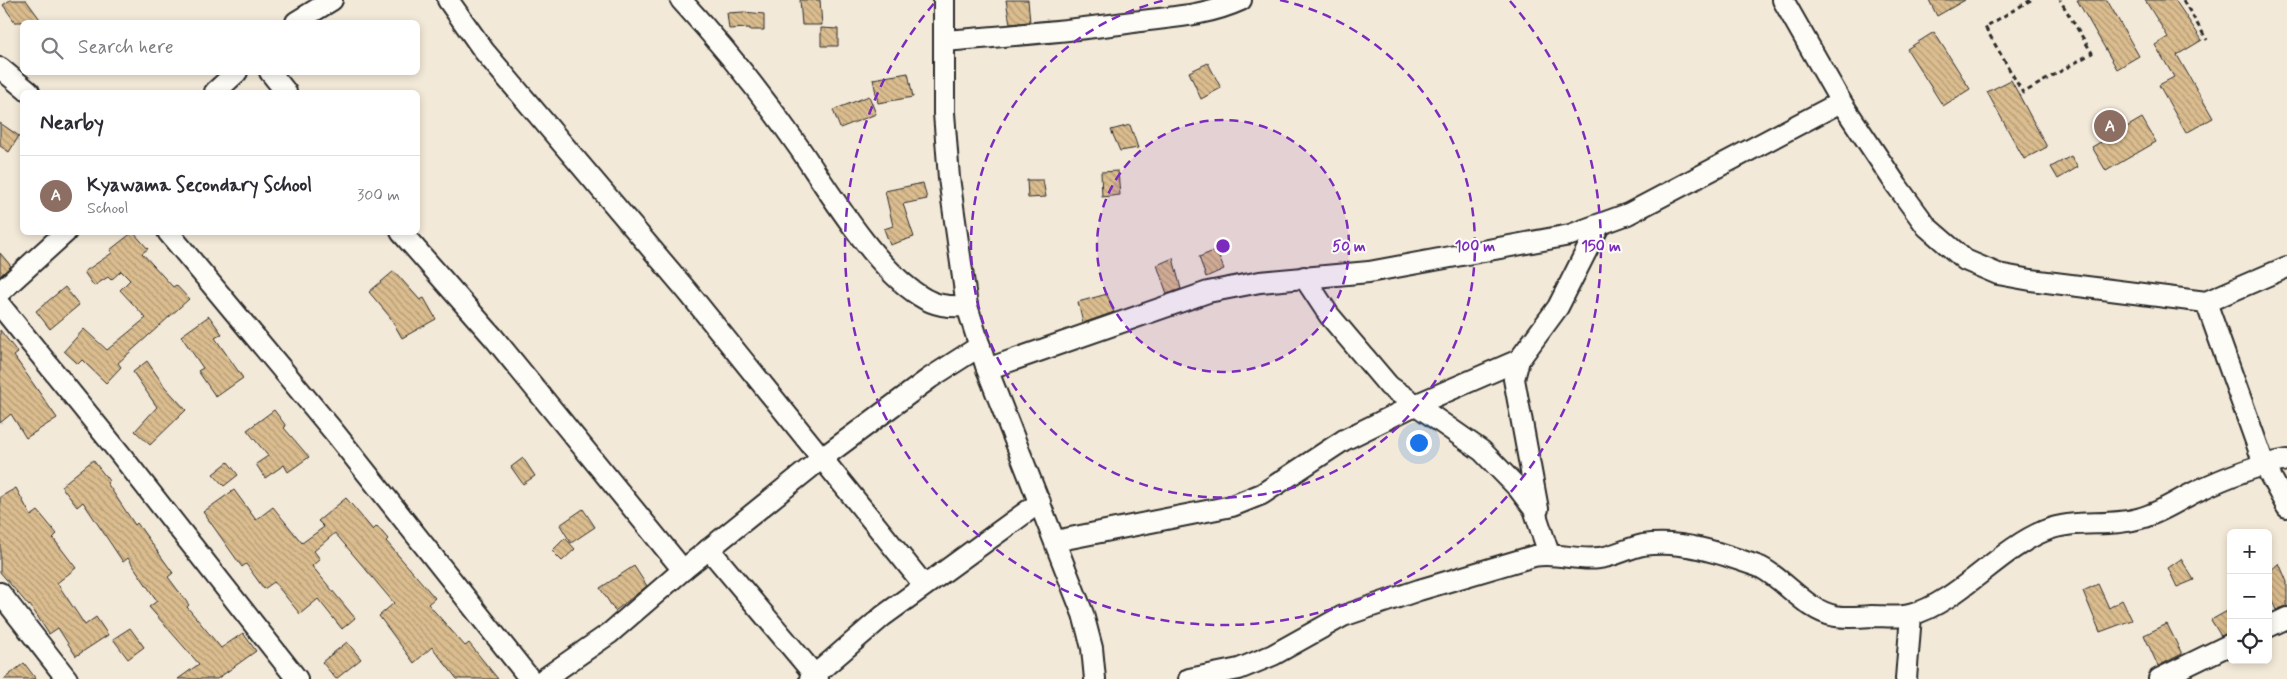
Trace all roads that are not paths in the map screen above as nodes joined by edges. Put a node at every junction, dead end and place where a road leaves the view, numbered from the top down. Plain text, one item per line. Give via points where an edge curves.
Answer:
1 (332, 0) edge
2 (448, 0) edge
3 (681, 0) edge
4 (944, 0) edge
5 (1241, 0) edge
6 (1783, 0) edge
7 (299, 20) edge
8 (944, 42) junction
9 (0, 68) edge
10 (234, 75) edge
11 (272, 75) edge
12 (27, 90) edge
13 (217, 90) edge
14 (284, 90) edge
15 (1841, 102) junction
16 (1599, 226) junction
17 (63, 235) edge
18 (170, 235) edge
19 (404, 235) edge
20 (2287, 267) edge
21 (1304, 277) junction
22 (0, 292) edge
23 (2206, 302) junction
24 (0, 305) edge
25 (967, 306) junction
26 (980, 346) junction
27 (1520, 360) junction
28 (987, 369) junction
29 (1415, 405) junction
30 (821, 459) junction
31 (2287, 460) edge
32 (2264, 464) junction
33 (1040, 502) junction
34 (2287, 506) edge
35 (1540, 522) junction
36 (1055, 541) junction
37 (709, 549) junction
38 (1549, 554) junction
39 (683, 570) junction
40 (924, 585) junction
41 (0, 593) edge
42 (1911, 615) junction
43 (2287, 618) edge
44 (2272, 625) edge
45 (2227, 646) edge
46 (814, 678) edge
47 (67, 679) edge
48 (297, 679) edge
49 (530, 679) edge
50 (544, 679) edge
51 (1095, 679) edge
52 (1189, 679) edge
53 (1906, 679) edge
54 (2159, 679) edge

1 - 7 street
2 - 30 street via 484,51 682,284
3 - 25 street via 733,58 828,192 881,260 920,296 946,307
4 - 8 street
5 - 8 street via 1183,17 1096,29
6 - 15 street
8 - 25 street via 948,178
9 - 12 street
10 - 13 street
11 - 14 street
15 - 16 street via 1628,214
15 - 23 street via 1927,227 1965,260 1998,274 2030,280
16 - 21 street via 1570,235 1369,272
16 - 27 street via 1558,307
17 - 22 street
18 - 49 street via 335,433
19 - 39 street via 494,338
20 - 23 street
21 - 28 street via 1208,292
21 - 29 street via 1329,315 1364,358 1389,386
23 - 32 street
24 - 48 street
25 - 26 street
26 - 28 street
26 - 30 street via 930,378
27 - 29 street
27 - 35 street via 1514,379
28 - 33 street
29 - 35 street via 1494,462 1527,497
29 - 36 street via 1344,440 1262,494 1232,506
30 - 37 street
30 - 40 street
31 - 32 street
32 - 34 street
32 - 42 street via 2140,519 2064,525 2042,532 1944,599
33 - 36 street
33 - 40 street
35 - 38 street
36 - 51 street via 1083,614 1092,648
37 - 39 street
37 - 46 street
38 - 42 street via 1600,558 1644,545 1681,544 1760,566 1826,613 1850,617
38 - 52 street via 1436,585 1344,616 1239,670
39 - 50 street via 610,632
40 - 46 street via 883,616
41 - 47 street
42 - 53 street
43 - 44 street
45 - 54 street

